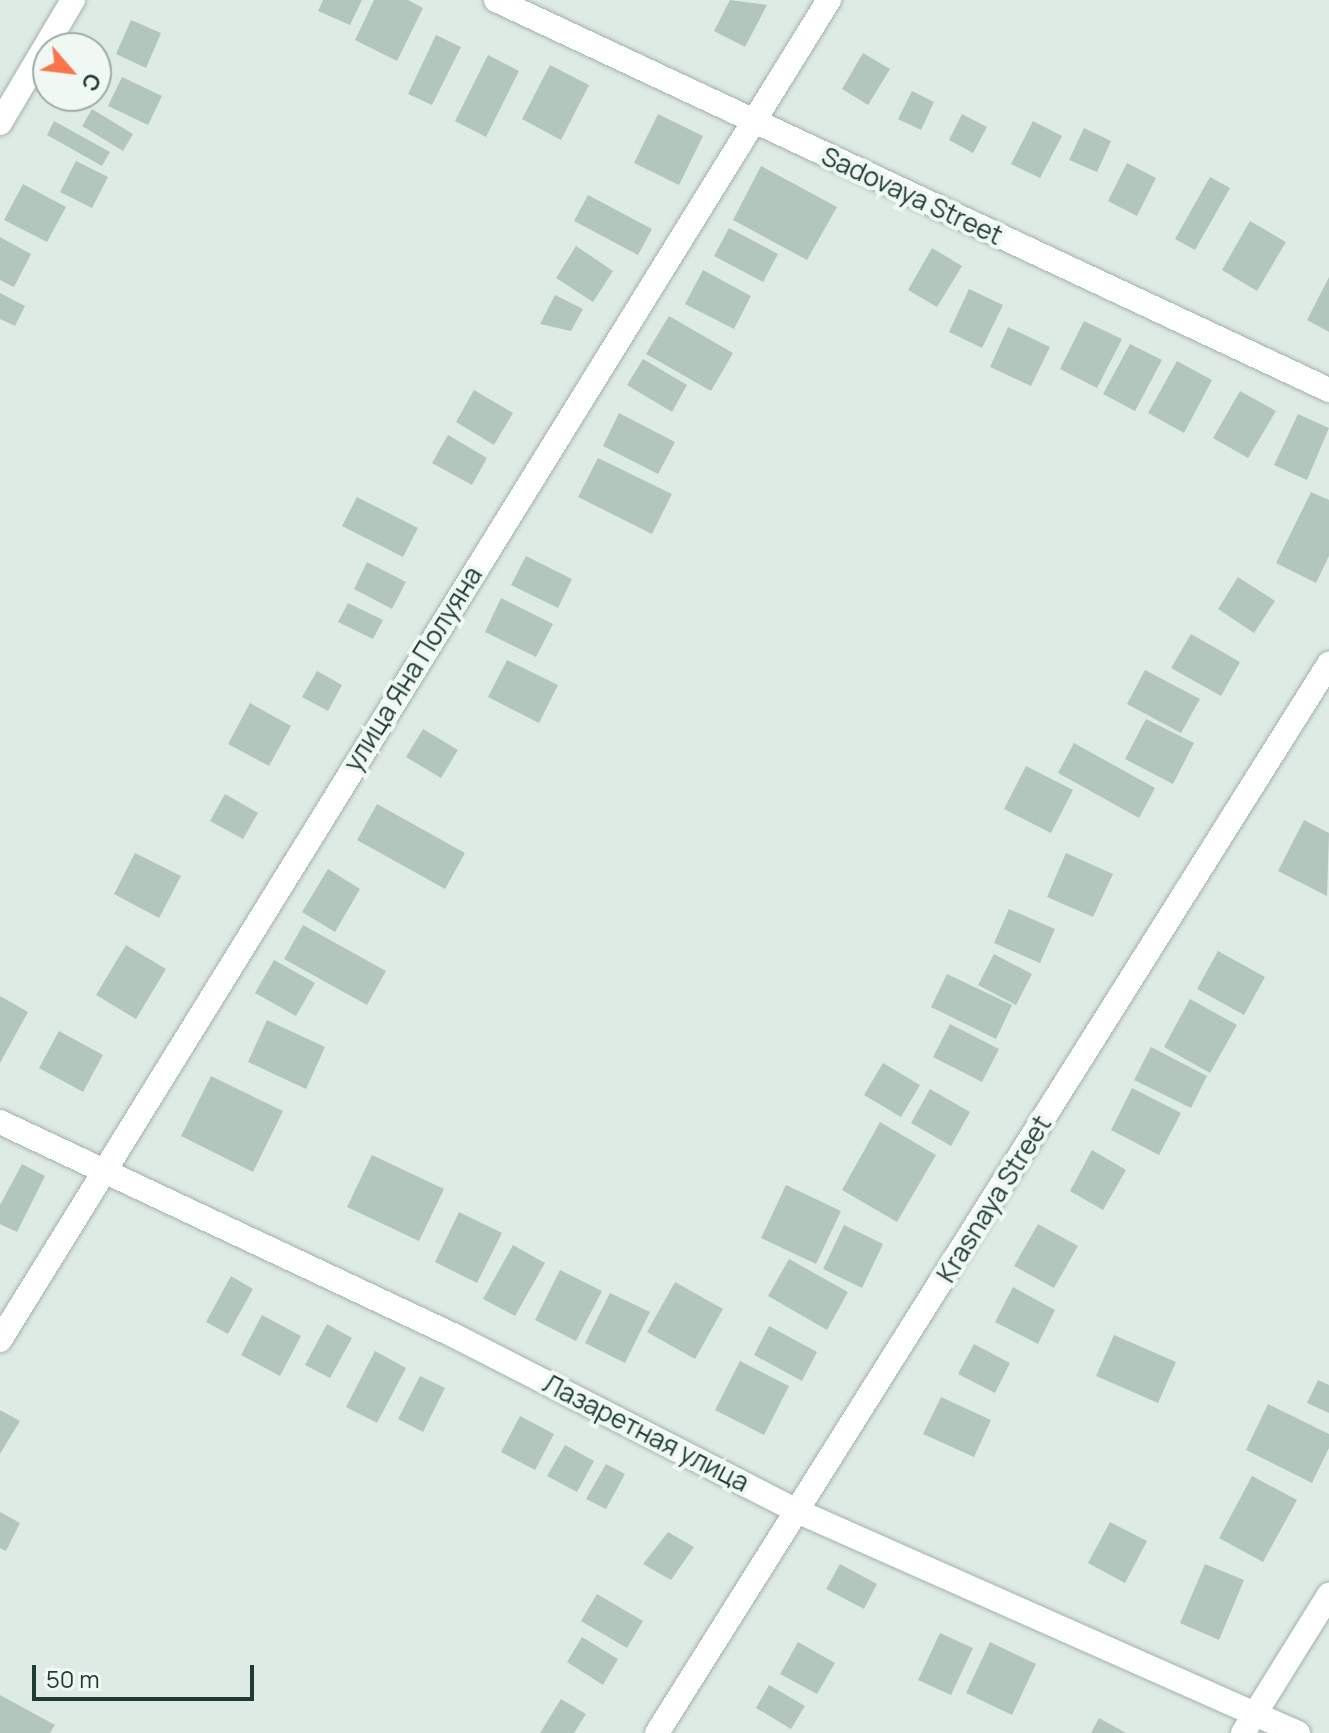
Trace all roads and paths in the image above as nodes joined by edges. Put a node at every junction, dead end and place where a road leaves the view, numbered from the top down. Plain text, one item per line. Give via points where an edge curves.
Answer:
1 (73, 0) edge
2 (496, 0) edge
3 (829, 0) edge
4 (753, 122) junction
5 (0, 123) edge
6 (1329, 390) edge
7 (1329, 664) edge
8 (0, 1122) edge
9 (103, 1170) junction
10 (0, 1340) edge
11 (797, 1511) junction
12 (1329, 1595) edge
13 (1249, 1723) edge
14 (657, 1733) edge
15 (1298, 1733) edge

1 - 5 street
2 - 4 street, Sadovaya Street
3 - 4 street, улица Яна Полуяна
4 - 6 street, Sadovaya Street
4 - 9 street, улица Яна Полуяна
7 - 11 street, Krasnaya Street
8 - 9 street, Лазаретная улица
9 - 10 street, улица Яна Полуяна
9 - 11 street, Лазаретная улица via 455,1336
11 - 13 street, Лазаретная улица
11 - 14 street, Krasnaya Street
12 - 13 street
13 - 15 street, Лазаретная улица

